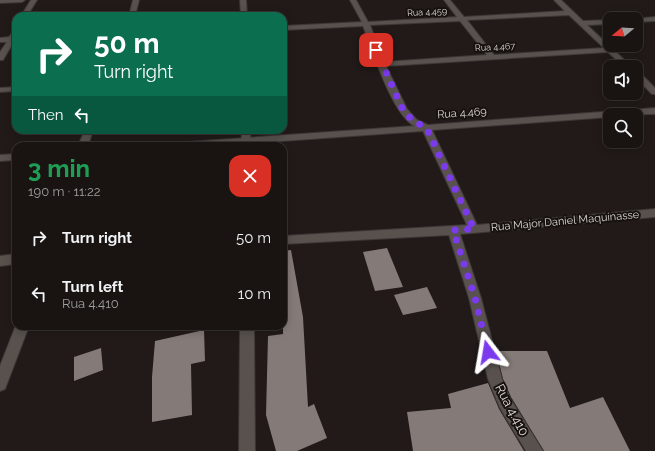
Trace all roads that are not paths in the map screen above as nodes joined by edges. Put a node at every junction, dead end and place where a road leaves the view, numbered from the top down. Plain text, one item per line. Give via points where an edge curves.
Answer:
1 (22, 0) edge
2 (34, 0) edge
3 (136, 0) edge
4 (243, 0) edge
5 (353, 0) edge
6 (447, 0) edge
7 (557, 0) edge
8 (0, 1) edge
9 (26, 12) edge
10 (133, 12) edge
11 (244, 12) edge
12 (571, 13) junction
13 (463, 19) junction
14 (655, 19) edge
15 (643, 20) edge
16 (603, 22) edge
17 (581, 23) junction
18 (366, 24) junction
19 (287, 28) edge
20 (12, 38) edge
21 (0, 40) edge
22 (12, 41) edge
23 (603, 43) edge
24 (603, 50) edge
25 (612, 52) edge
26 (492, 57) junction
27 (0, 58) edge
28 (621, 60) edge
29 (381, 64) junction
30 (643, 81) edge
31 (12, 89) edge
32 (0, 90) edge
33 (655, 92) edge
34 (655, 111) edge
35 (426, 127) junction
36 (267, 142) edge
37 (12, 157) edge
38 (0, 158) edge
39 (655, 213) edge
40 (474, 229) junction
41 (453, 230) junction
42 (287, 240) edge
43 (12, 260) edge
44 (0, 261) edge
45 (20, 330) edge
46 (247, 330) edge
47 (0, 384) edge
48 (248, 451) edge
49 (535, 451) edge

1 - 8 street
2 - 9 street
3 - 10 street
4 - 11 street
5 - 18 street
6 - 13 street
7 - 12 street
12 - 13 street, Rua 4.459
12 - 17 street
13 - 18 street, Rua 4.459
13 - 26 street
14 - 15 street
16 - 17 street
17 - 23 street
18 - 19 street, Rua 4.459
18 - 29 street
20 - 21 street
22 - 27 street
24 - 26 street, Rua 4.467
25 - 28 street
26 - 29 street, Rua 4.467
29 - 35 street via 403,110 414,122
30 - 33 street
31 - 32 street
34 - 35 street, Rua 4.469
35 - 36 street, Rua 4.469
35 - 40 street
37 - 38 street
39 - 40 street, Rua Major Daniel Maquinasse
40 - 41 street, Rua Major Daniel Maquinasse
41 - 42 street, Rua Major Daniel Maquinasse
41 - 49 street, Rua 4.410 via 475,298 495,379 505,403
43 - 44 street
45 - 47 street
46 - 48 street

